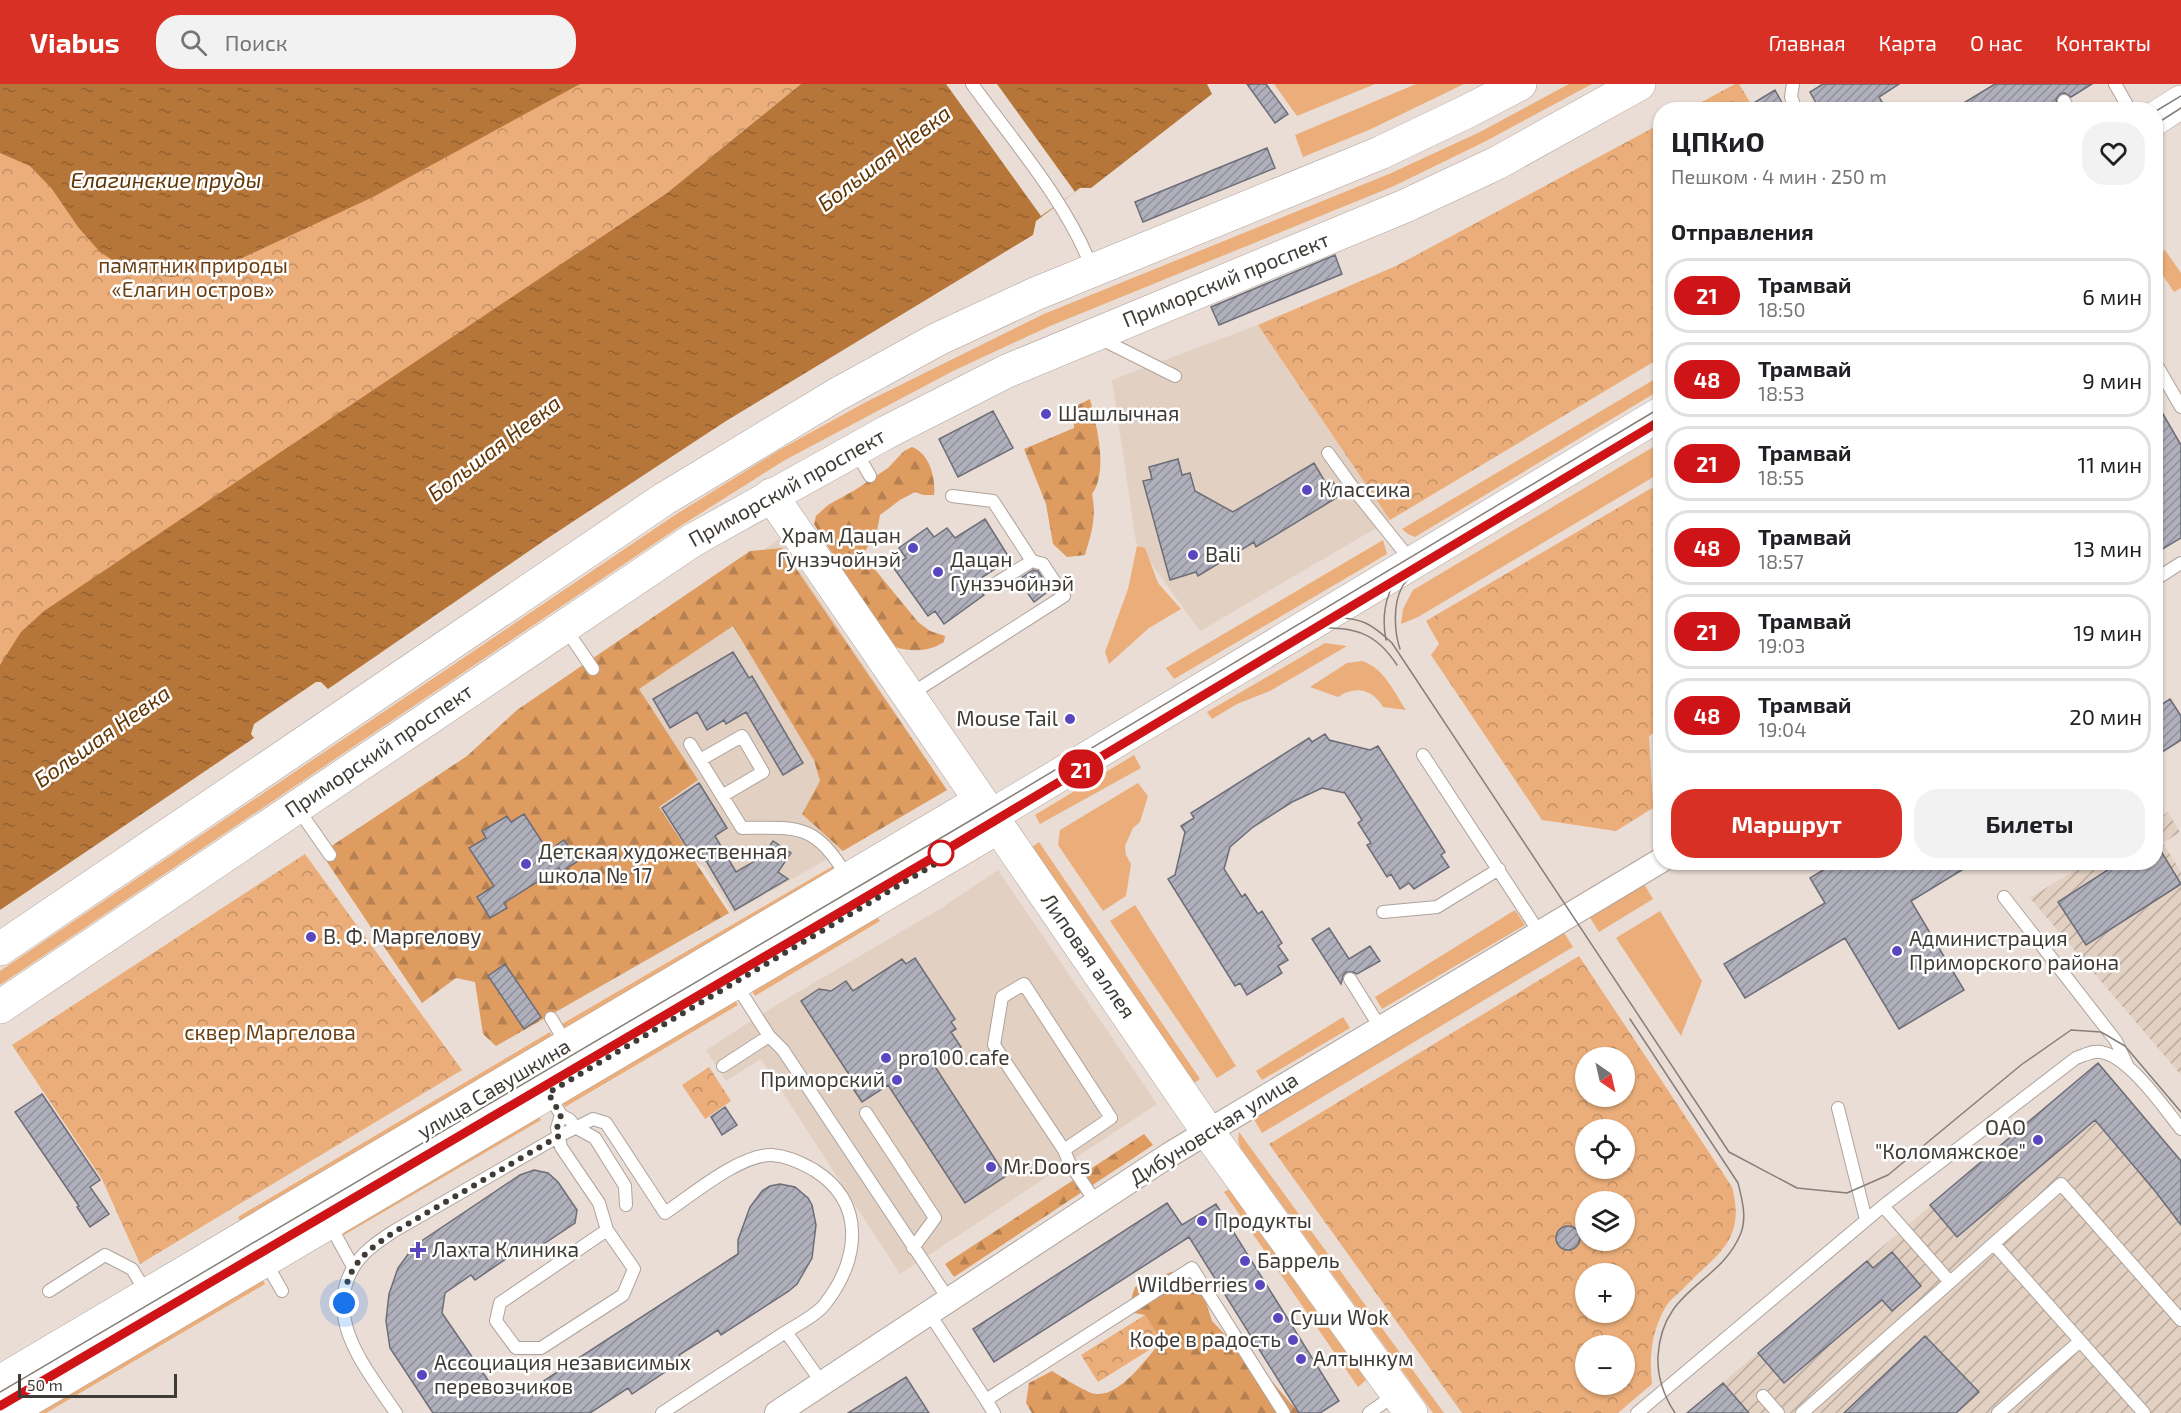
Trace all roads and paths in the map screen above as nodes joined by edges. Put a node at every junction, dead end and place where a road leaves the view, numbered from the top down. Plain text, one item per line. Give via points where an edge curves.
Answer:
1 (972, 84) edge
2 (1520, 84) edge
3 (1639, 84) edge
4 (1793, 84) edge
5 (2115, 84) edge
6 (1793, 102) edge
7 (2125, 102) edge
8 (2181, 102) edge
9 (2163, 114) edge
10 (1093, 269) junction
11 (1093, 334) junction
12 (1175, 376) dead end
13 (2163, 376) edge
14 (2181, 407) edge
15 (1653, 418) edge
16 (1328, 453) dead end
17 (771, 495) junction
18 (952, 496) dead end
19 (1032, 561) junction
20 (1413, 562) junction
21 (2181, 563) edge
22 (2163, 575) edge
23 (998, 582) dead end
24 (564, 627) junction
25 (593, 669) dead end
26 (908, 696) junction
27 (690, 744) dead end
28 (1423, 755) dead end
29 (700, 760) junction
30 (722, 796) junction
31 (296, 807) junction
32 (991, 816) junction
33 (330, 855) dead end
34 (1653, 865) edge
35 (1499, 869) junction
36 (849, 879) junction
37 (2004, 897) dead end
38 (1383, 912) dead end
39 (1539, 932) junction
40 (0, 949) edge
41 (1350, 979) dead end
42 (735, 983) junction
43 (0, 1007) edge
44 (551, 1018) dead end
45 (1380, 1027) junction
46 (769, 1036) junction
47 (567, 1046) junction
48 (723, 1066) dead end
49 (2128, 1066) junction
50 (554, 1104) junction
51 (1839, 1108) dead end
52 (866, 1113) dead end
53 (575, 1127) junction
54 (2181, 1129) edge
55 (1208, 1132) junction
56 (559, 1136) junction
57 (1064, 1150) junction
58 (626, 1204) dead end
59 (1096, 1204) junction
60 (1883, 1206) junction
61 (1866, 1221) junction
62 (329, 1223) junction
63 (607, 1230) junction
64 (1994, 1244) junction
65 (913, 1248) junction
66 (264, 1260) junction
67 (353, 1267) junction
68 (1950, 1282) junction
69 (49, 1291) dead end
70 (282, 1291) dead end
71 (148, 1295) junction
72 (949, 1300) junction
73 (928, 1313) junction
74 (2181, 1320) edge
75 (786, 1332) junction
76 (2080, 1341) junction
77 (0, 1382) edge
78 (822, 1383) junction
79 (1763, 1396) dead end
80 (986, 1400) junction
81 (1404, 1403) edge
82 (6, 1413) edge
83 (396, 1413) edge
84 (662, 1413) edge
85 (777, 1413) edge
86 (994, 1413) edge
87 (1284, 1413) edge
88 (1369, 1413) edge
89 (1637, 1413) edge
90 (1778, 1413) edge
91 (1802, 1413) edge
92 (1998, 1413) edge
93 (2144, 1413) edge

1 - 10 lane via 1059,204
2 - 10 main road via 1380,153
3 - 11 main road, Приморский проспект via 1497,163 1405,206
4 - 6 lane
5 - 7 lane
8 - 9 main road
10 - 40 main road via 938,339 836,394 664,499
11 - 12 lane
11 - 17 main road, Приморский проспект via 1007,371 862,463
13 - 14 lane
15 - 20 main road, улица Савушкина
16 - 20 lane
17 - 24 main road, Приморский проспект via 693,540
17 - 26 main road, Липовая аллея
18 - 19 lane via 993,501
19 - 23 lane
19 - 26 lane via 1043,564 1064,596
20 - 32 main road, улица Савушкина
21 - 22 lane
24 - 25 lane
24 - 31 main road, Приморский проспект
26 - 32 main road, Липовая аллея
27 - 29 lane
28 - 35 lane
29 - 30 lane
29 - 30 lane via 742,736 763,772
30 - 36 lane via 742,828 791,828 818,838
31 - 33 lane
31 - 43 main road, Приморский проспект
32 - 36 main road, улица Савушкина via 967,809
32 - 42 main road, улица Савушкина via 983,836
32 - 55 main road, Липовая аллея
34 - 39 street, Дибуновская улица
35 - 38 lane via 1437,907
35 - 39 lane
36 - 47 main road, улица Савушкина
37 - 49 lane via 2116,1041
39 - 45 street, Дибуновская улица
41 - 45 lane
42 - 46 lane
42 - 50 main road, улица Савушкина
44 - 47 lane
45 - 55 street, Дибуновская улица
46 - 48 lane
46 - 65 lane via 783,1050
47 - 71 main road, улица Савушкина
49 - 54 lane
49 - 60 lane via 2109,1054 2095,1052 2076,1058
50 - 53 lane
50 - 56 lane
50 - 62 main road, улица Савушкина
51 - 61 lane
52 - 65 lane via 934,1218
53 - 56 lane
53 - 58 lane via 594,1138 625,1185
53 - 75 lane via 593,1119 606,1123 665,1213 743,1160 772,1155 802,1163 824,1176 840,1194 852,1218 853,1244 846,1271 824,1306
55 - 59 street, Дибуновская улица
55 - 81 main road, Липовая аллея
56 - 63 lane via 561,1147 599,1203
56 - 67 lane via 394,1232
57 - 57 lane via 1111,1118 1024,984 1002,997 994,1045
57 - 59 lane
59 - 72 street, Дибуновская улица
60 - 61 lane
60 - 68 lane
61 - 89 lane
62 - 66 main road, улица Савушкина
62 - 67 lane
63 - 63 lane via 634,1269 623,1295 541,1348 516,1348 496,1321 500,1303
64 - 68 lane
64 - 74 lane via 2061,1184
64 - 76 lane
65 - 72 lane
66 - 70 lane
66 - 82 main road, улица Савушкина
67 - 83 lane via 344,1289 343,1317 356,1352
68 - 91 lane
69 - 71 lane via 105,1255 132,1269
71 - 77 main road, улица Савушкина
72 - 73 street, Дибуновская улица
73 - 78 street, Дибуновская улица
73 - 80 lane
75 - 78 lane
75 - 84 lane
76 - 92 lane
76 - 93 lane
78 - 85 street, Дибуновская улица
79 - 90 lane
80 - 86 lane
80 - 87 lane via 1192,1268
81 - 88 lane

